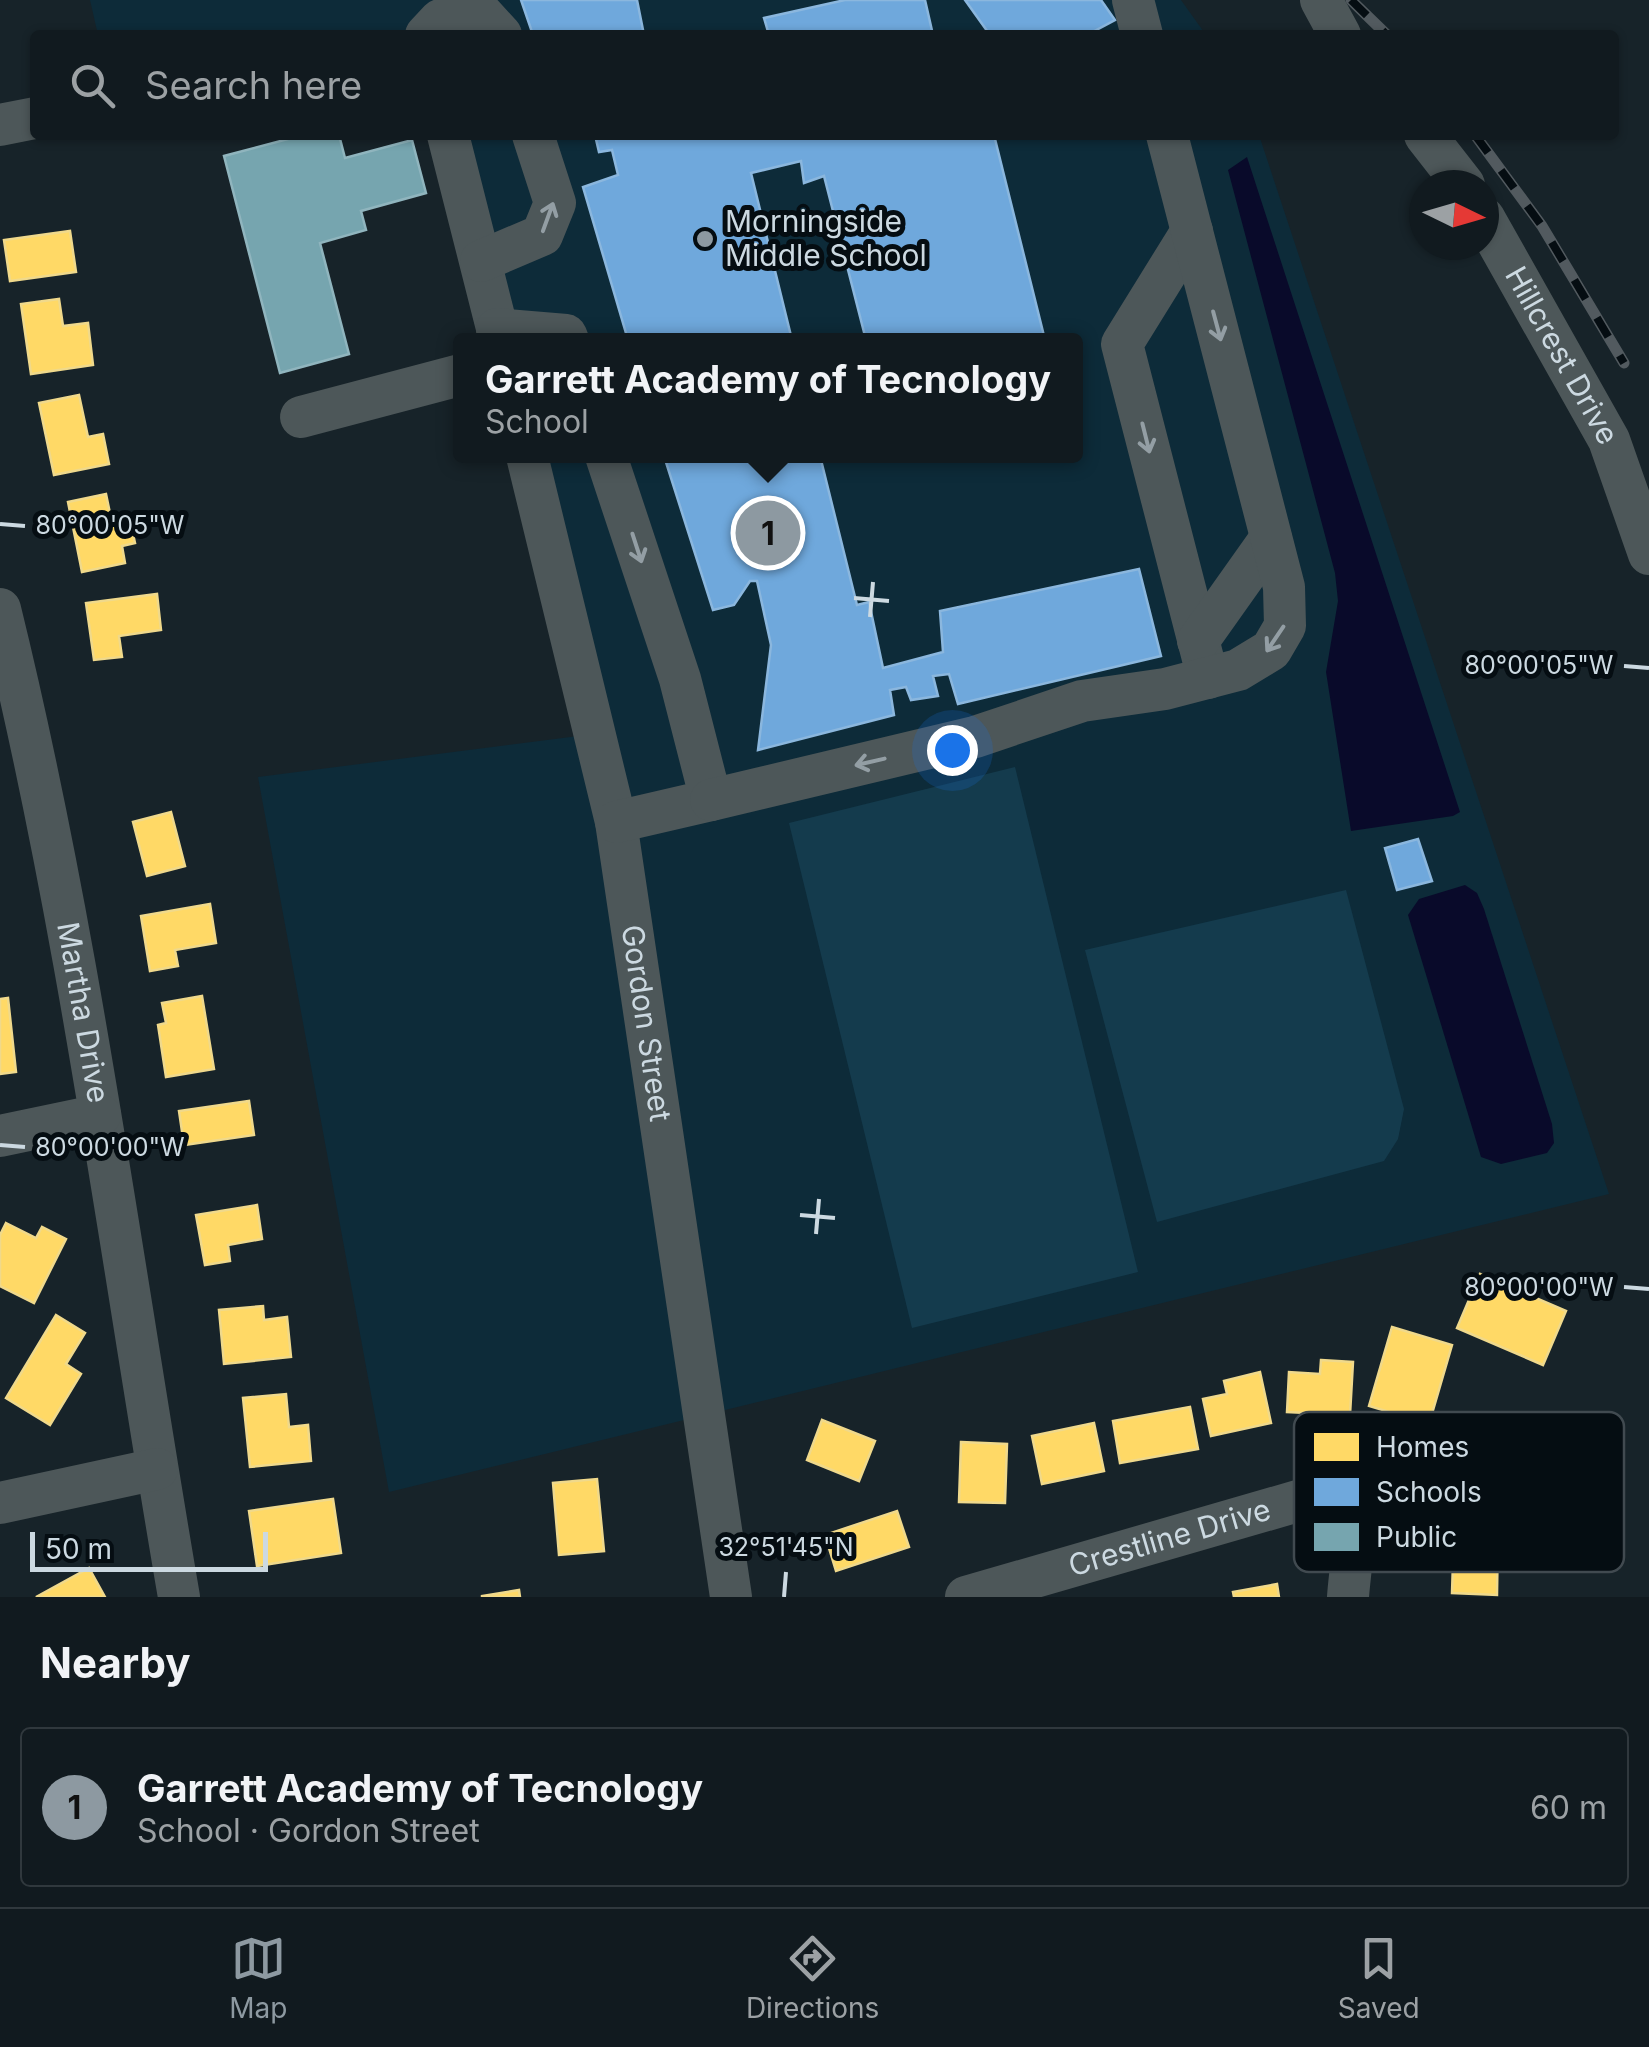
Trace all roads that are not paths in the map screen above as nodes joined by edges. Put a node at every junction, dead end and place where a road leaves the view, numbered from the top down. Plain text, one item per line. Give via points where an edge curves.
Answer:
1 (1133, 0) edge
2 (1320, 0) edge
3 (431, 30) edge
4 (496, 30) edge
5 (1141, 30) edge
6 (1337, 30) edge
7 (30, 119) edge
8 (0, 125) edge
9 (449, 140) edge
10 (535, 140) edge
11 (1169, 140) edge
12 (1429, 140) edge
13 (1452, 170) edge
14 (1192, 231) junction
15 (1499, 245) edge
16 (481, 261) junction
17 (498, 333) edge
18 (453, 377) edge
19 (300, 417) dead end
20 (529, 463) edge
21 (608, 463) edge
22 (1272, 538) junction
23 (1649, 554) edge
24 (0, 609) edge
25 (1203, 660) junction
26 (16, 741) edge
27 (711, 800) junction
28 (616, 822) junction
29 (100, 1116) junction
30 (0, 1136) edge
31 (157, 1468) junction
32 (1294, 1502) edge
33 (0, 1503) edge
34 (1349, 1572) edge
35 (179, 1597) edge
36 (731, 1597) edge
37 (966, 1597) edge
38 (1348, 1597) edge

1 - 5 street
2 - 6 street
3 - 4 street via 440,20 480,12
7 - 8 street
9 - 16 street
16 -> 10 street via 542,235 555,203
11 - 14 street
12 - 13 street
14 -> 22 street
14 -> 25 street via 1122,344
15 - 23 street, Hillcrest Drive via 1609,440
16 - 17 street
18 - 19 street
20 - 28 street, Gordon Street
21 -> 27 street via 680,679
22 - 25 street
22 -> 25 street via 1285,626 1270,650 1238,670
24 - 26 street, Martha Drive
25 -> 27 street via 974,737
26 - 29 street, Martha Drive
27 - 28 street
28 - 36 street, Gordon Street
29 - 30 street
29 - 31 street, Martha Drive
31 - 33 street
31 - 35 street, Martha Drive
32 - 37 street, Crestline Drive
34 - 38 street, Crestline Drive

